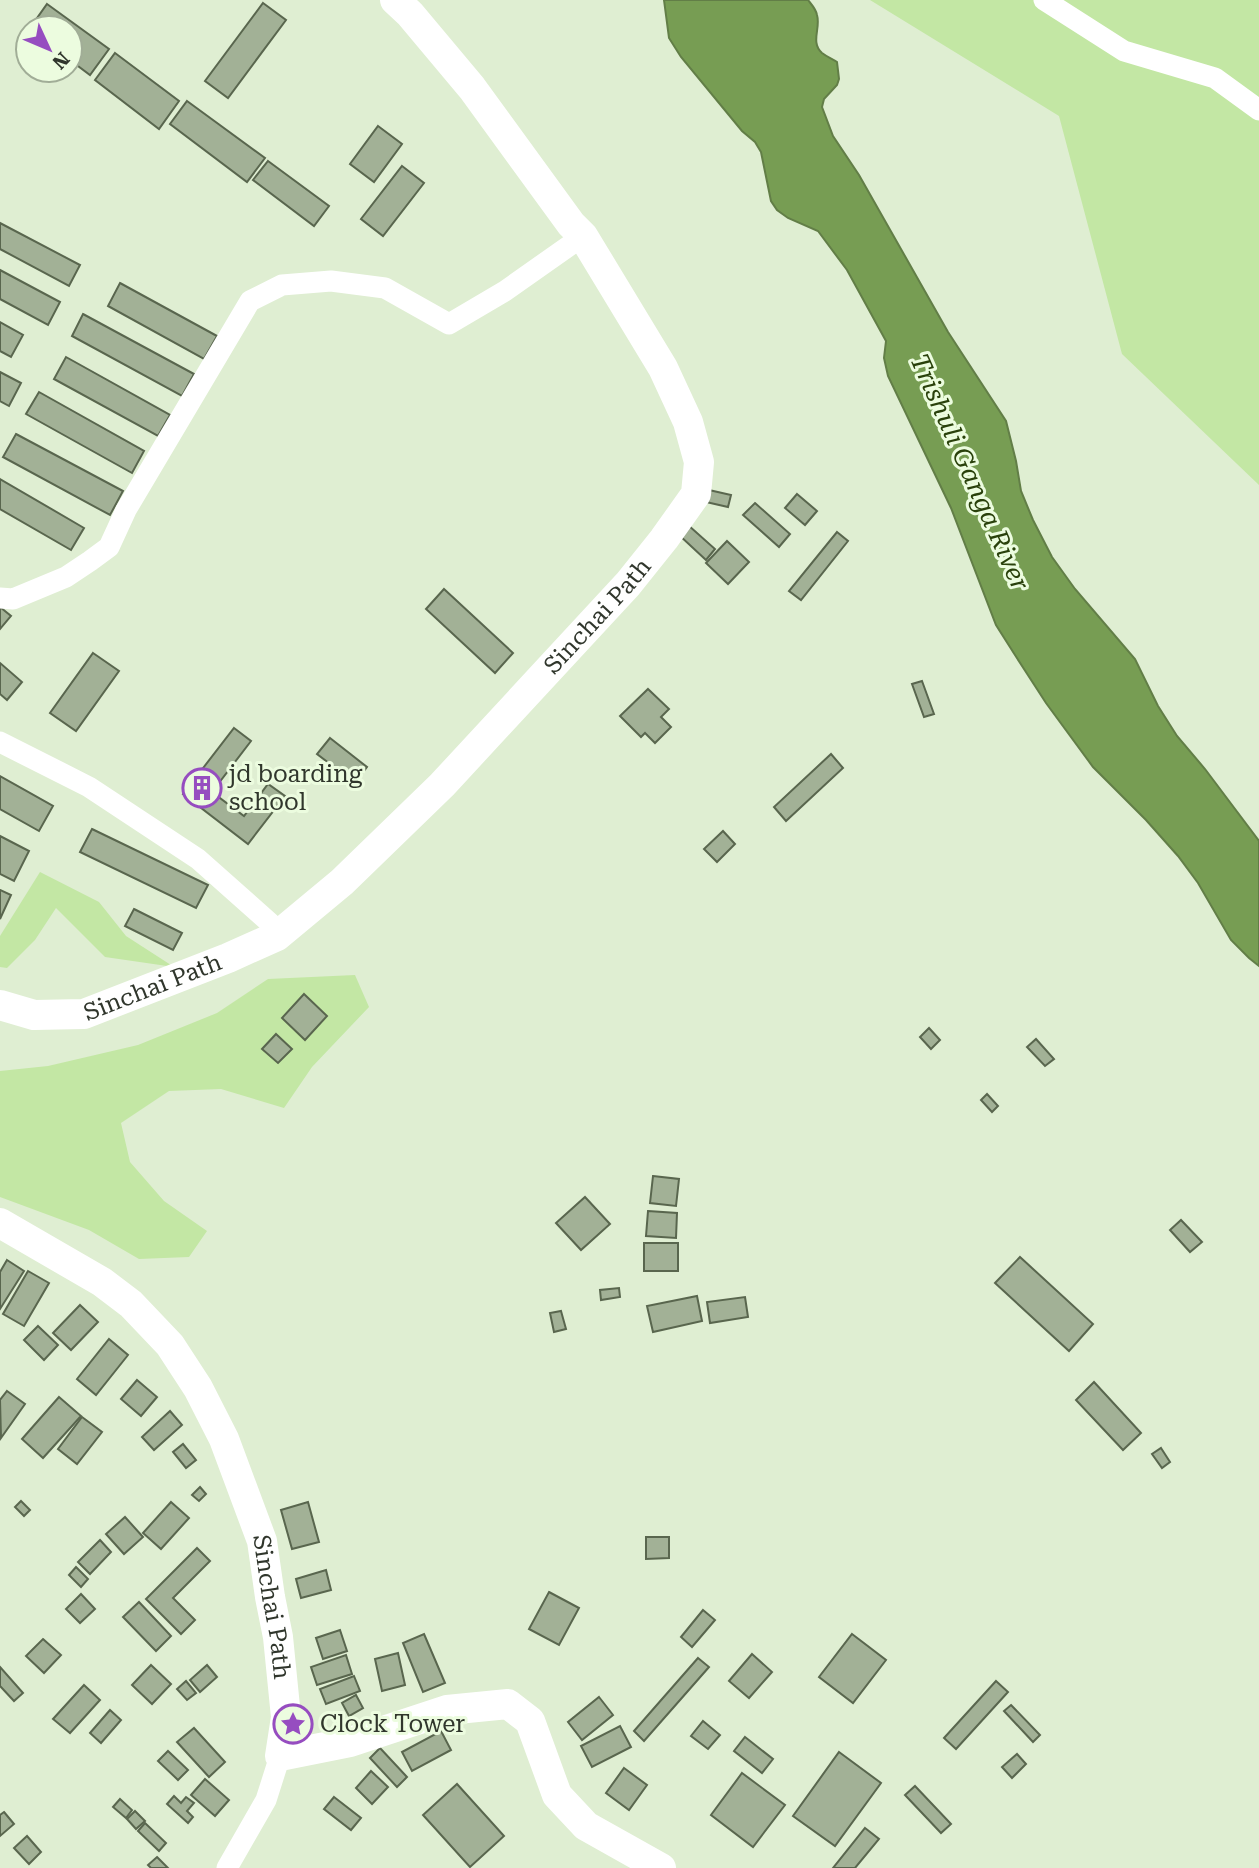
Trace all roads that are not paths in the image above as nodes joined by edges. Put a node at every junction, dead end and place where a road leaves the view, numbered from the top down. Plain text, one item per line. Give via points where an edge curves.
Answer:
1 (395, 0) edge
2 (1044, 0) edge
3 (1259, 110) edge
4 (583, 236) junction
5 (0, 598) edge
6 (0, 742) edge
7 (277, 936) junction
8 (0, 1005) edge
9 (0, 1223) edge
10 (279, 1756) junction
11 (227, 1868) edge
12 (661, 1868) edge

1 - 4 street, Sinchai Path via 472,88
2 - 3 street via 1124,51 1215,78
4 - 5 street via 449,324 385,288 331,281 282,285 250,301 108,547 66,576 13,599
4 - 7 street, Sinchai Path via 663,368 688,422 699,462 696,494 628,584 442,785 342,882
6 - 7 street via 89,787 198,859 270,923
7 - 8 street, Sinchai Path via 84,1014 34,1015
9 - 10 street, Sinchai Path via 131,1304 170,1345 198,1388 224,1439 262,1541 286,1717
10 - 11 street via 266,1800
10 - 12 street via 349,1742 447,1710 509,1703 530,1721 557,1795 586,1826

